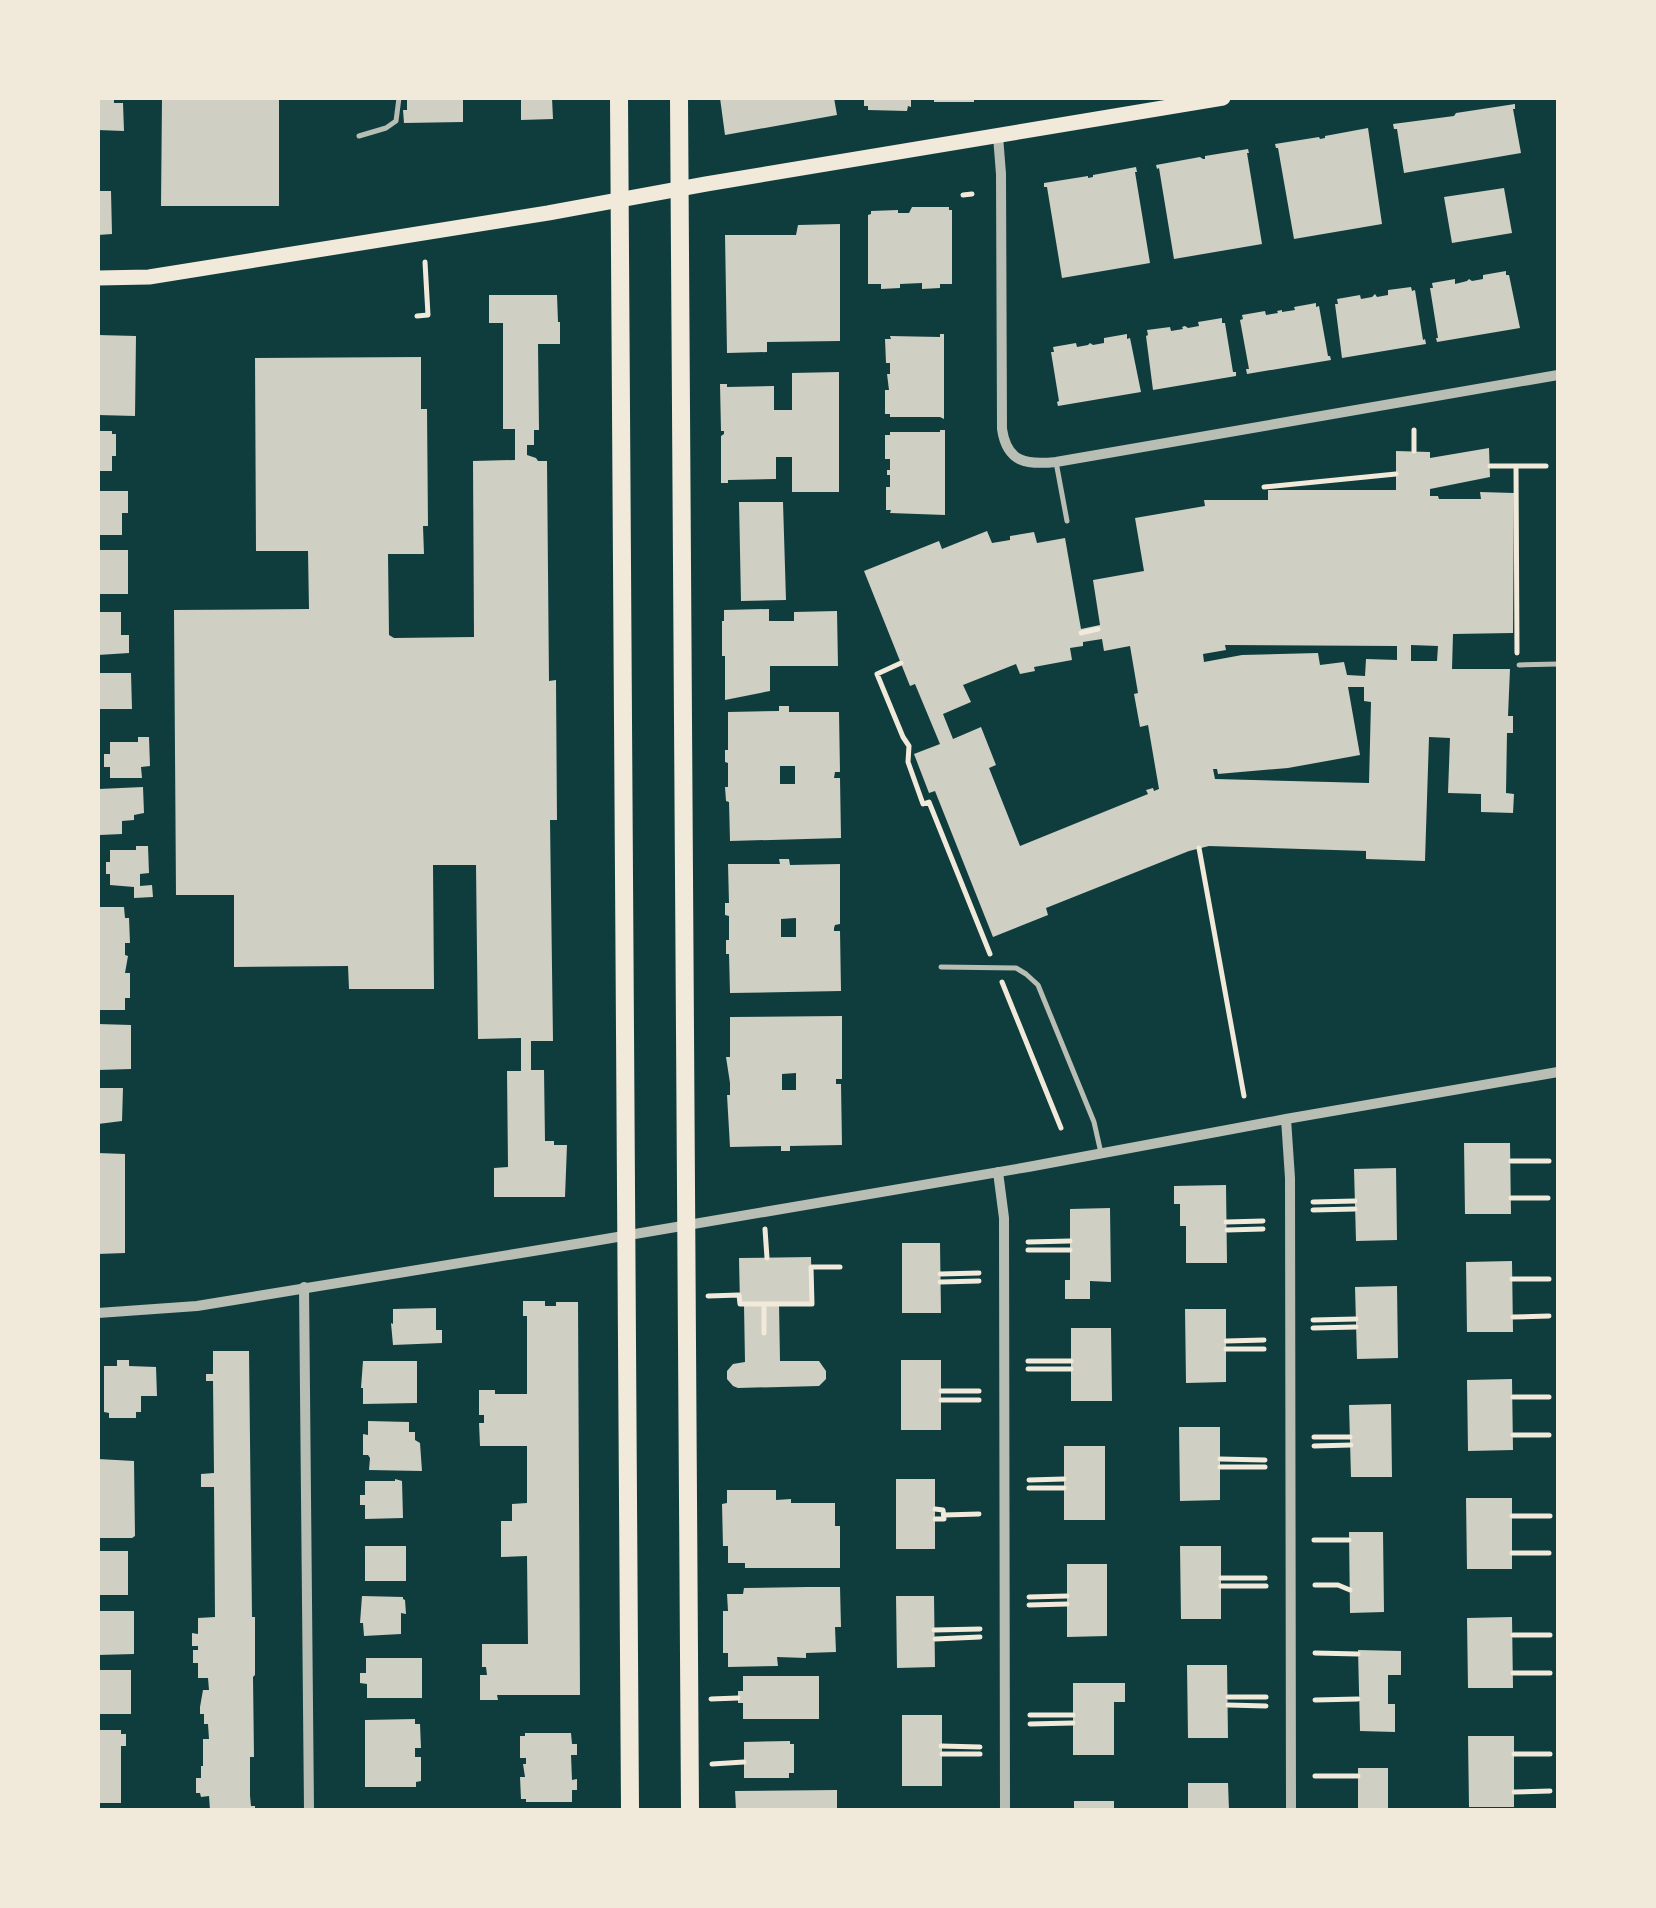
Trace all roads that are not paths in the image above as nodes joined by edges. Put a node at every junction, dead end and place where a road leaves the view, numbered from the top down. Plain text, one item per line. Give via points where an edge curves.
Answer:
1 (399, 98) edge
2 (619, 98) edge
3 (680, 98) edge
4 (1224, 98) edge
5 (359, 136) dead end
6 (998, 136) junction
7 (679, 189) junction
8 (620, 200) junction
9 (98, 278) edge
10 (1558, 375) edge
11 (1056, 462) junction
12 (1067, 521) dead end
13 (1519, 664) dead end
14 (1558, 664) edge
15 (941, 966) dead end
16 (1558, 1072) edge
17 (1286, 1119) junction
18 (1101, 1153) junction
19 (998, 1172) junction
20 (686, 1224) junction
21 (627, 1234) junction
22 (304, 1287) junction
23 (98, 1314) edge
24 (308, 1810) edge
25 (630, 1810) edge
26 (690, 1810) edge
27 (1005, 1810) edge
28 (1292, 1810) edge

1 - 5 lane via 392,125
2 - 8 main road
3 - 7 main road
4 - 6 main road
6 - 7 main road
6 - 11 street via 1002,437 1020,460
7 - 8 main road
7 - 20 main road
8 - 9 main road via 149,278
8 - 21 main road
10 - 11 street
11 - 12 lane
13 - 14 lane
15 - 18 lane via 1016,968 1038,986
16 - 17 street
17 - 18 street
17 - 28 street
18 - 19 street
19 - 20 street
19 - 27 street via 1004,1218
20 - 21 street
20 - 26 main road
21 - 22 street
21 - 25 main road
22 - 23 street
22 - 24 street

